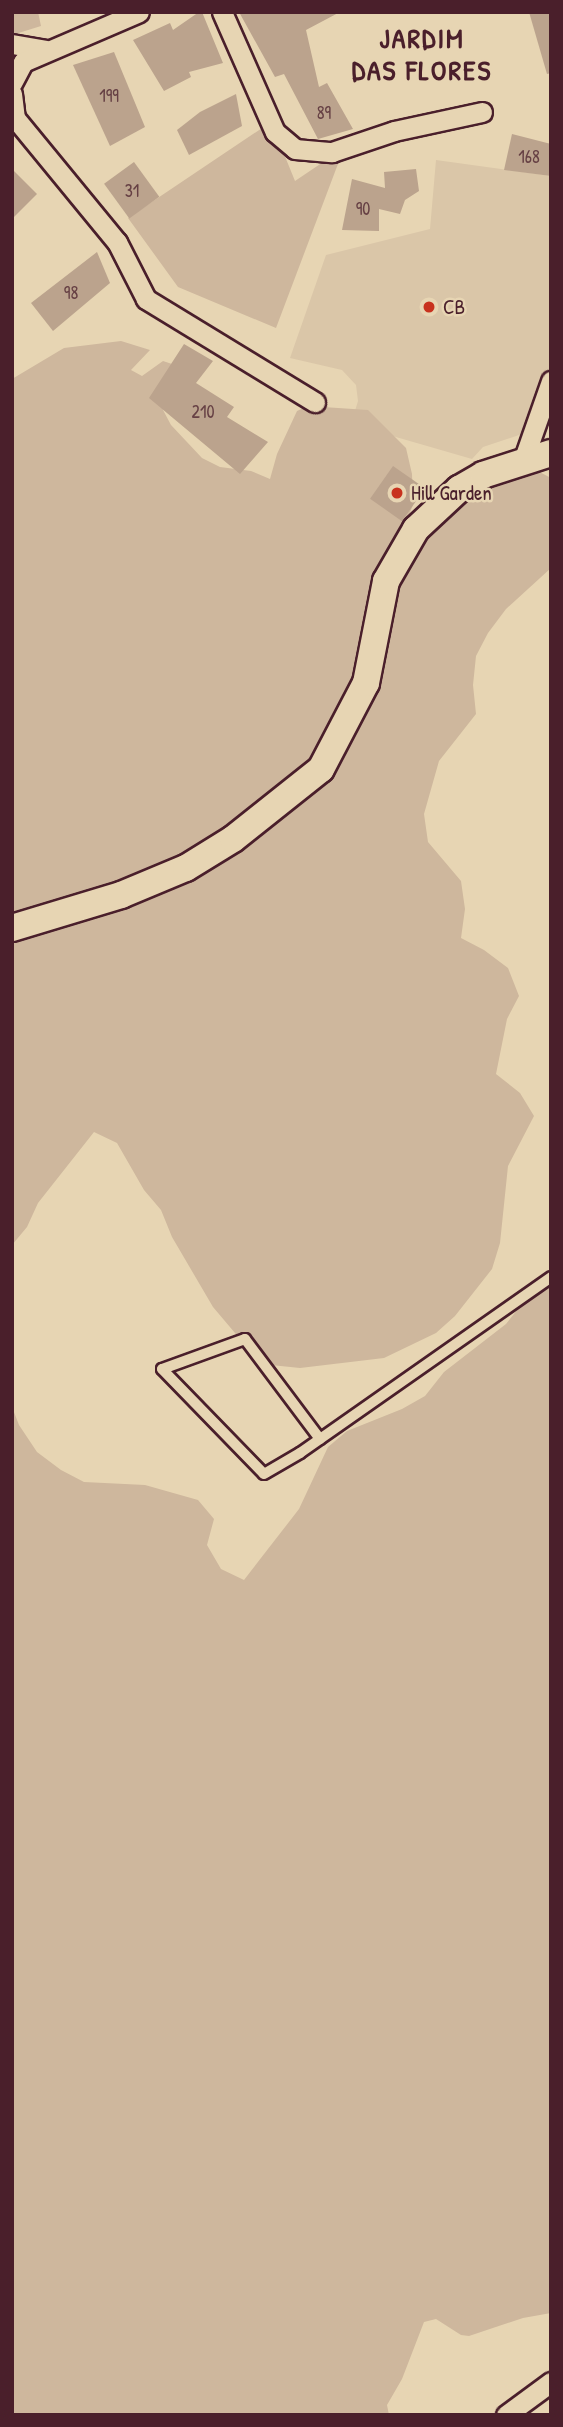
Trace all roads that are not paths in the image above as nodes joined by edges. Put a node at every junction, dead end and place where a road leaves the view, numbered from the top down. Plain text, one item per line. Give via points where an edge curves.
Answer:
1 (139, 12) edge
2 (222, 12) edge
3 (12, 44) edge
4 (45, 50) junction
5 (12, 83) edge
6 (14, 99) edge
7 (482, 112) dead end
8 (551, 380) edge
9 (316, 402) dead end
10 (551, 453) edge
11 (523, 461) junction
12 (12, 928) edge
13 (551, 1277) edge
14 (320, 1439) junction
15 (551, 2382) edge
16 (506, 2415) edge

1 - 4 street
2 - 7 street via 275,132 295,149 332,152 394,131
3 - 4 street
4 - 5 street via 23,62
6 - 9 street via 15,118 117,242 146,299
8 - 11 street
10 - 11 street
11 - 12 street via 459,489 416,528 386,581 366,682 321,769 233,839 186,867 121,895
13 - 14 lane
14 - 14 lane via 264,1474 163,1369 245,1339
15 - 16 street

